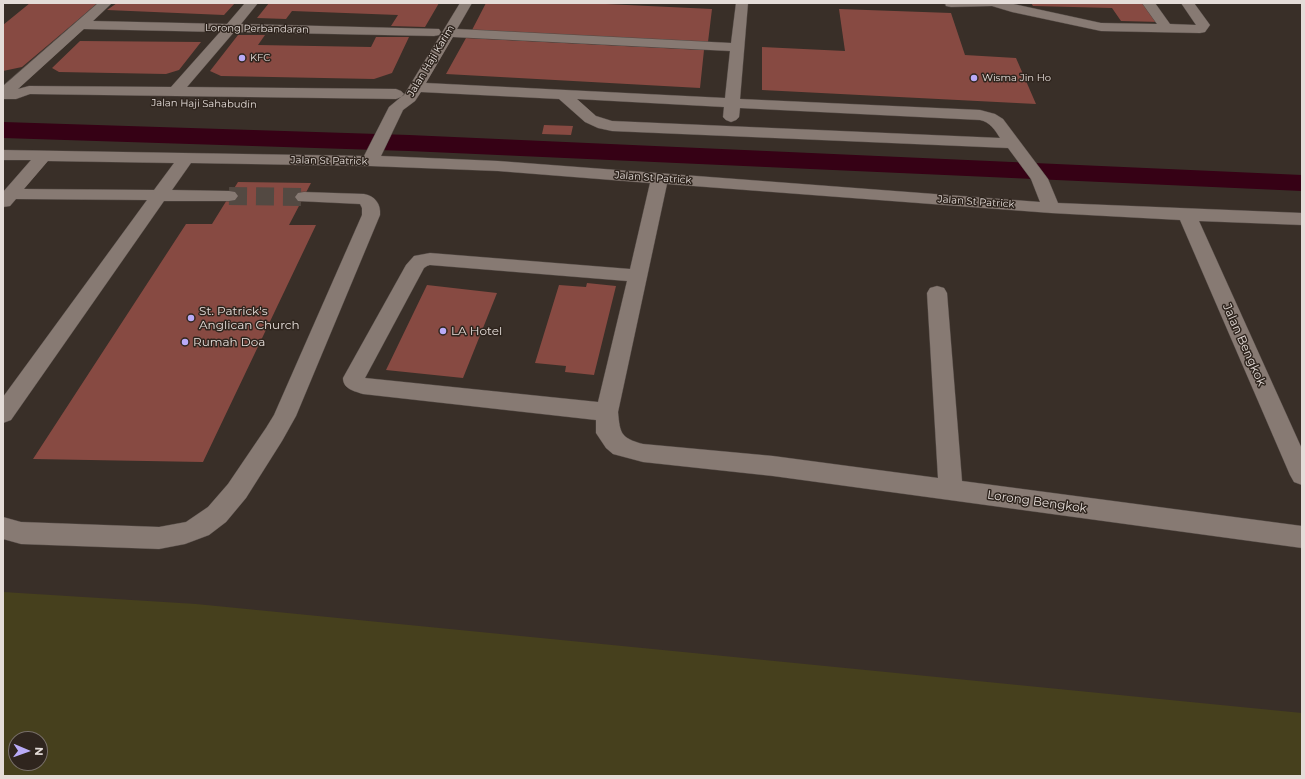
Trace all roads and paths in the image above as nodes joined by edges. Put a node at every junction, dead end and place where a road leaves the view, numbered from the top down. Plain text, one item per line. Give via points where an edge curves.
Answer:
1 (106, 3) edge
2 (252, 3) edge
3 (466, 3) edge
4 (742, 3) edge
5 (951, 3) edge
6 (989, 3) edge
7 (996, 3) edge
8 (1148, 3) edge
9 (1187, 3) edge
10 (448, 8) dead end
11 (80, 25) junction
12 (230, 28) junction
13 (1167, 29) junction
14 (434, 32) junction
15 (448, 32) junction
16 (738, 47) junction
17 (422, 51) dead end
18 (176, 91) junction
19 (403, 92) junction
20 (367, 93) junction
21 (7, 94) edge
22 (564, 95) junction
23 (733, 103) junction
24 (360, 107) junction
25 (730, 131) junction
26 (1012, 143) junction
27 (3, 155) edge
28 (44, 155) junction
29 (186, 158) junction
30 (370, 161) junction
31 (660, 178) junction
32 (159, 195) junction
33 (229, 196) tunnel mouth
34 (304, 197) tunnel mouth
35 (7, 199) edge
36 (1051, 208) junction
37 (1187, 215) junction
38 (1302, 219) edge
39 (638, 276) junction
40 (937, 293) dead end
41 (606, 412) junction
42 (3, 414) edge
43 (1302, 475) edge
44 (951, 490) junction
45 (3, 528) edge
46 (1302, 537) edge

1 - 11 street
2 - 12 street
3 - 15 street, Jalan Haji Karim
4 - 16 street
5 - 6 street
7 - 13 street via 1090,26
8 - 13 street
9 - 13 street via 1203,27 1194,30
10 - 14 street, Jalan Haji Karim
11 - 12 street, Lorong Perbandaran
11 - 21 street
12 - 14 street, Lorong Perbandaran
12 - 18 street
14 - 17 street, Jalan Haji Karim
15 - 16 street
15 - 19 street, Jalan Haji Karim
16 - 23 street
18 - 20 street, Jalan Haji Sahabudin
18 - 21 street, Jalan Haji Sahabudin via 29,90
19 - 20 street, Jalan Haji Sahabudin
19 - 22 street
19 - 24 street, Jalan Haji Sahabudin
19 - 30 street, Jalan Haji Karim
20 - 24 street
21 - 24 street, Jalan Haji Sahabudin via 18,100
22 - 23 street
22 - 25 street via 590,120 600,125
23 - 25 street
23 - 26 street via 980,115 997,122
25 - 26 street
26 - 36 street via 1036,174
27 - 28 street, Jalan St Patrick
28 - 29 street, Jalan St Patrick
28 - 35 street
29 - 30 street, Jalan St Patrick
29 - 32 street
30 - 31 street, Jalan St Patrick via 498,166
31 - 36 street, Jalan St Patrick
31 - 39 street, Lorong Bengkok
32 - 33 street
32 - 35 street
32 - 42 street
34 - 45 street via 364,199 372,207 371,215 285,416 230,501 200,527 159,538 21,533
36 - 37 street, Jalan St Patrick
37 - 38 street, Jalan St Patrick
37 - 43 street, Jalan Bengkok
39 - 41 street, Lorong Bengkok
39 - 41 street via 430,258 421,260 354,378 354,382 363,386
40 - 44 street
41 - 44 street, Lorong Bengkok via 608,433 614,442 621,447 643,453 773,466
44 - 46 street, Lorong Bengkok

